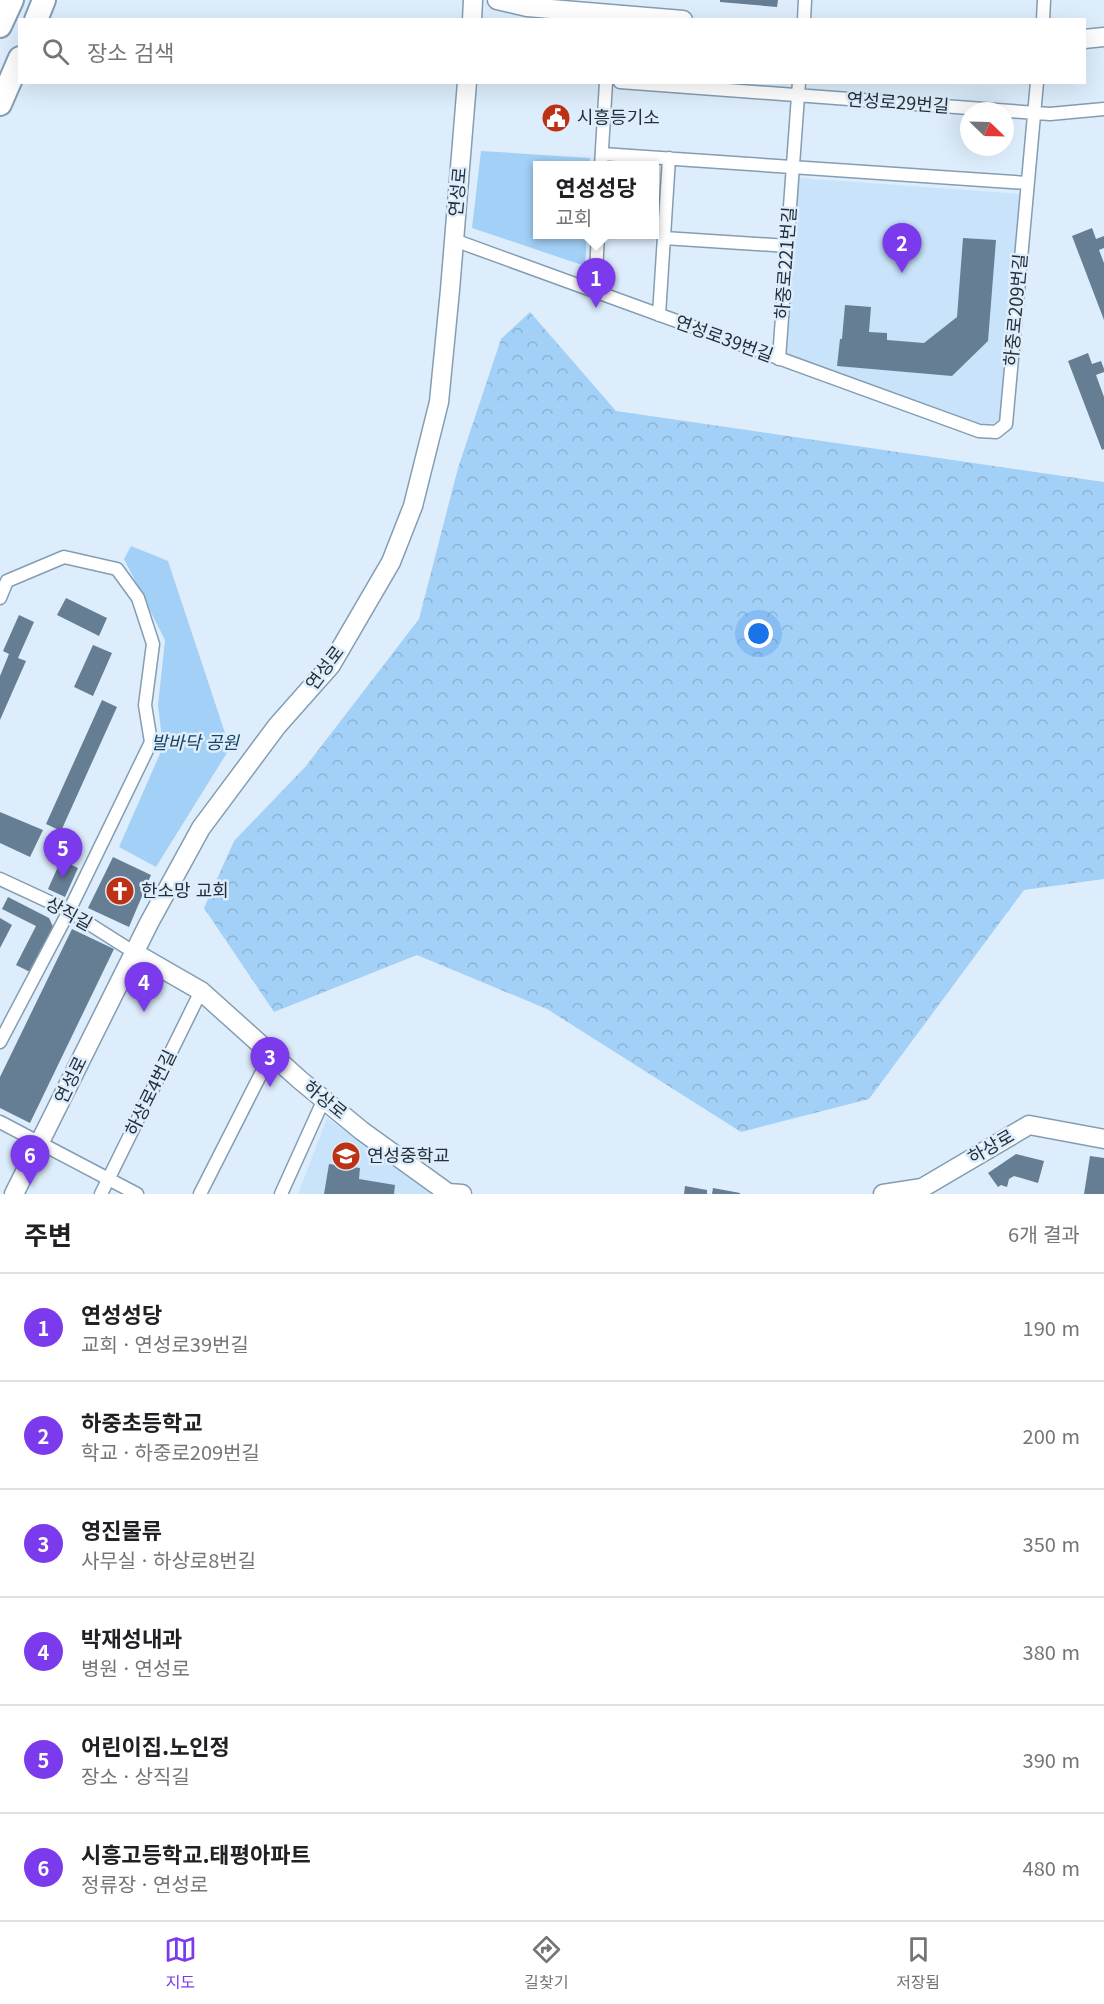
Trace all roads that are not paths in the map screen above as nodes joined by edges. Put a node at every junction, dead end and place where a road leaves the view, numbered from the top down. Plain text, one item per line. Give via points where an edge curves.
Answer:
1 (12, 0) edge
2 (44, 0) edge
3 (473, 0) edge
4 (497, 0) edge
5 (805, 0) edge
6 (1044, 0) edge
7 (609, 17) edge
8 (37, 18) edge
9 (472, 18) edge
10 (634, 18) edge
11 (804, 18) edge
12 (1043, 18) edge
13 (0, 26) edge
14 (1104, 37) edge
15 (1086, 39) edge
16 (18, 63) edge
17 (467, 84) edge
18 (606, 84) edge
19 (672, 84) edge
20 (1037, 84) edge
21 (799, 89) edge
22 (0, 104) edge
23 (1104, 109) edge
24 (1034, 112) junction
25 (669, 158) junction
26 (602, 160) edge
27 (793, 167) junction
28 (1027, 183) junction
29 (664, 238) junction
30 (598, 239) edge
31 (454, 240) junction
32 (788, 246) junction
33 (595, 291) junction
34 (659, 315) junction
35 (780, 359) junction
36 (996, 432) joint
37 (0, 598) edge
38 (0, 879) edge
39 (69, 911) junction
40 (135, 953) junction
41 (201, 991) junction
42 (0, 1042) edge
43 (271, 1054) junction
44 (324, 1100) junction
45 (0, 1122) edge
46 (1104, 1139) edge
47 (39, 1144) junction
48 (109, 1180) junction
49 (921, 1191) edge
50 (14, 1194) edge
51 (101, 1194) edge
52 (137, 1194) edge
53 (200, 1194) edge
54 (281, 1194) edge
55 (462, 1194) edge
56 (883, 1194) edge

1 - 13 highway
2 - 8 highway
3 - 9 street
4 - 7 street
5 - 11 street
6 - 12 street
7 - 10 street
14 - 15 street
16 - 22 highway
17 - 31 street, 연성로
18 - 26 street
19 - 21 street, 연성로29번길
20 - 24 street, 하중로209번길
21 - 24 street, 연성로29번길
21 - 27 street, 하중로221번길
23 - 24 street, 연성로29번길
24 - 28 street, 하중로209번길
25 - 26 street
25 - 27 street
25 - 29 street
27 - 28 street
27 - 32 street, 하중로221번길
28 - 36 street, 하중로209번길 via 1006,423
29 - 32 street
29 - 34 street
30 - 33 street
31 - 33 street, 연성로39번길
31 - 40 street, 연성로 via 439,402 413,506 391,562 331,665 277,726 201,828
32 - 35 street, 하중로221번길
33 - 34 street, 연성로39번길
34 - 35 street, 연성로39번길
35 - 36 street, 연성로39번길 via 979,431
37 - 39 street via 7,581 64,556 117,569 138,598 153,644 145,705 151,742
38 - 39 street, 상직길
39 - 40 street, 상직길
39 - 42 street
40 - 41 street, 하상로
40 - 47 street, 연성로
41 - 43 street, 하상로
41 - 48 street, 하상로4번길
43 - 44 street, 하상로
43 - 53 street
44 - 54 street
44 - 55 street, 하상로 via 448,1192
45 - 47 street
46 - 49 street, 하상로 via 1029,1125
47 - 48 street
47 - 50 street, 연성로
48 - 51 street, 하상로4번길
48 - 52 street
49 - 56 street, 하상로

